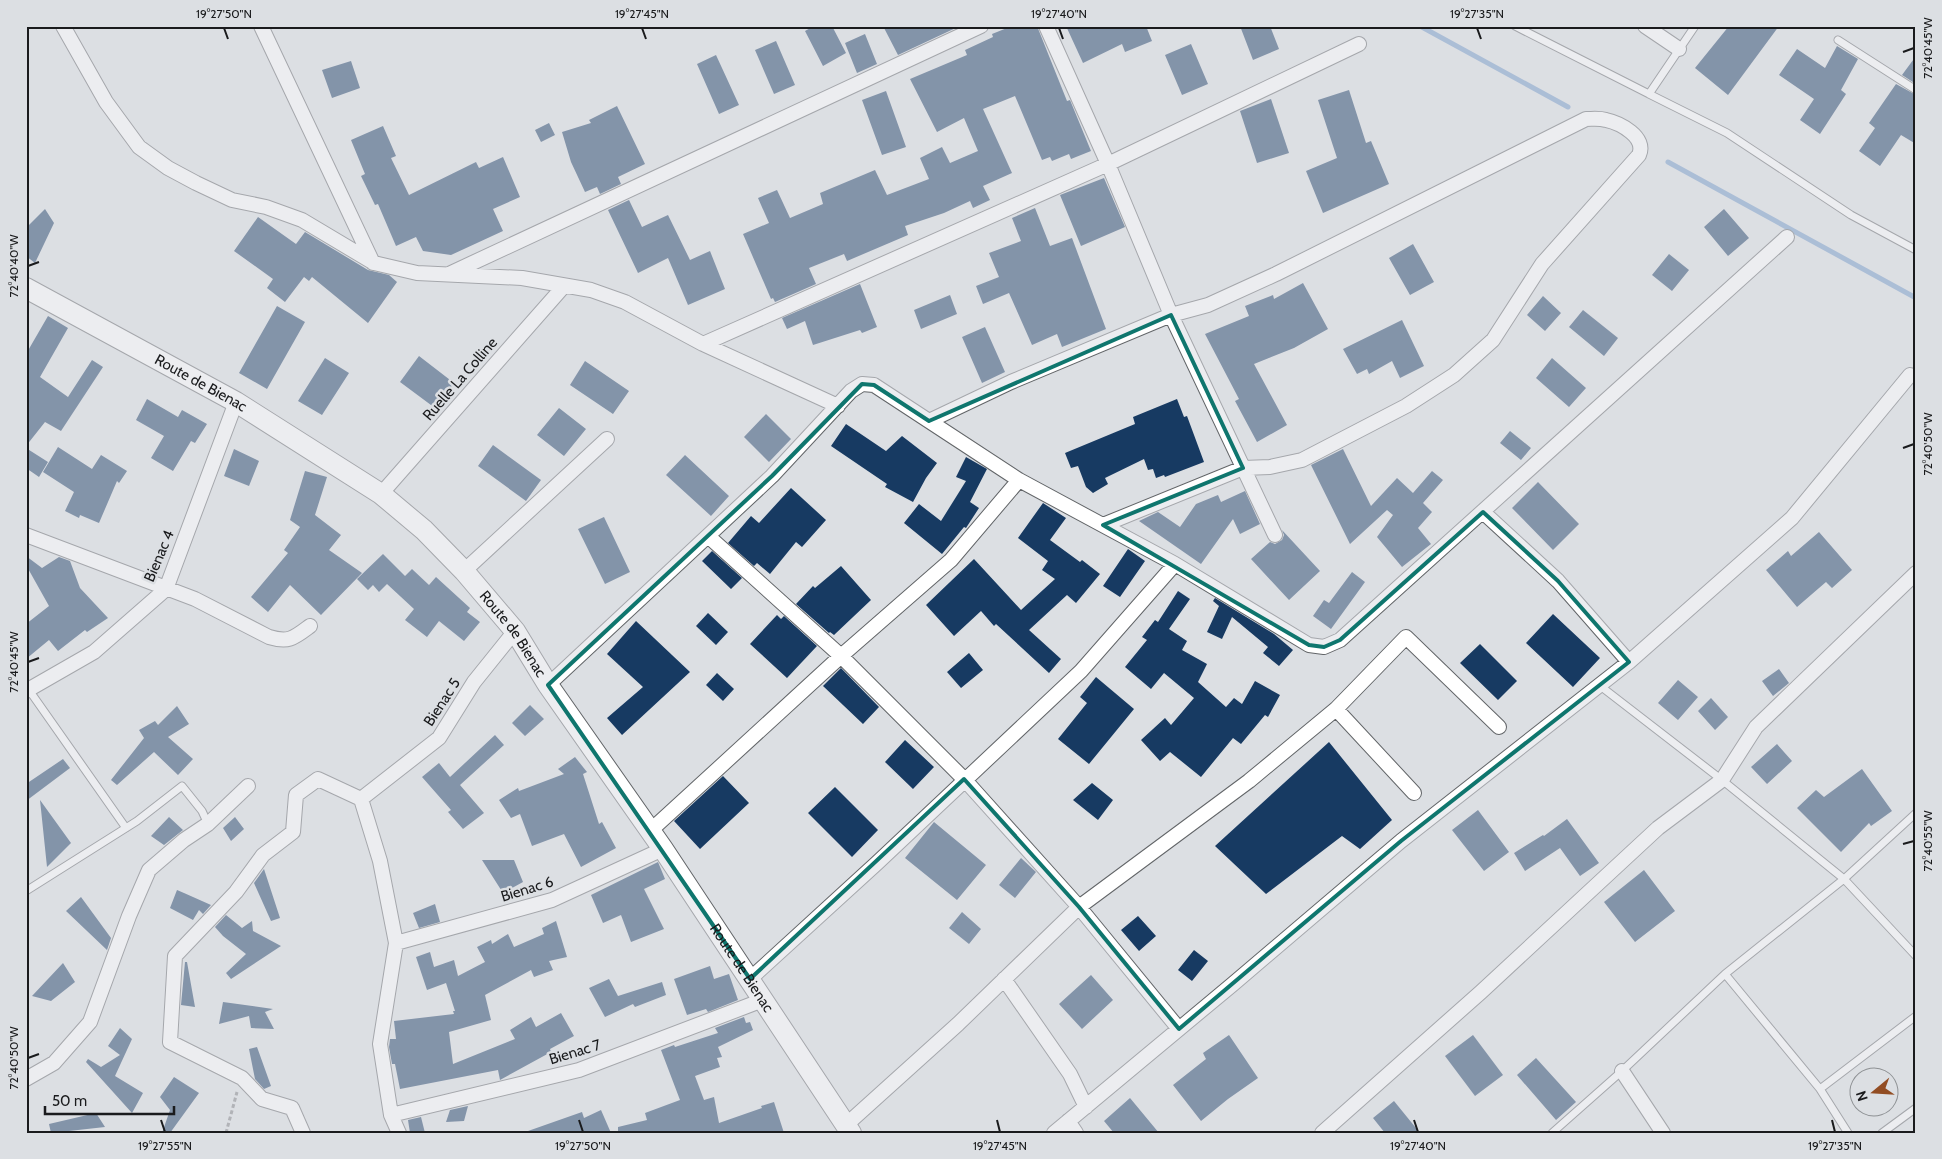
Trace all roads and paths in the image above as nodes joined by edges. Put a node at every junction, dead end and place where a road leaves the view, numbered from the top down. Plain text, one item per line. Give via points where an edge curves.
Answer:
1 (63, 26) edge
2 (261, 26) edge
3 (981, 26) edge
4 (1046, 26) edge
5 (1515, 26) edge
6 (1645, 26) edge
7 (1695, 26) edge
8 (1838, 40) dead end
9 (1359, 44) dead end
10 (1679, 49) junction
11 (1916, 90) edge
12 (1649, 94) junction
13 (1108, 164) junction
14 (1787, 237) dead end
15 (1916, 250) edge
16 (374, 263) junction
17 (448, 275) junction
18 (564, 286) junction
19 (26, 288) edge
20 (1171, 315) junction
21 (703, 344) junction
22 (1910, 375) dead end
23 (236, 402) junction
24 (838, 406) junction
25 (929, 421) junction
26 (607, 439) dead end
27 (1243, 468) junction
28 (1019, 480) junction
29 (381, 494) junction
30 (1483, 512) junction
31 (1103, 525) junction
32 (26, 535) edge
33 (1275, 535) dead end
34 (708, 536) junction
35 (1175, 564) junction
36 (464, 571) junction
37 (1916, 573) edge
38 (166, 589) junction
39 (310, 626) dead end
40 (515, 631) junction
41 (841, 656) junction
42 (1629, 662) junction
43 (548, 685) junction
44 (1599, 685) junction
45 (28, 690) edge
46 (1336, 710) junction
47 (1499, 727) dead end
48 (964, 779) junction
49 (1722, 780) junction
50 (248, 786) dead end
51 (1414, 793) dead end
52 (361, 799) junction
53 (1916, 813) edge
54 (208, 824) junction
55 (126, 828) junction
56 (649, 832) junction
57 (663, 849) junction
58 (1844, 879) junction
59 (26, 891) edge
60 (1079, 907) junction
61 (396, 943) junction
62 (1916, 956) edge
63 (1725, 974) junction
64 (750, 978) junction
65 (1004, 980) junction
66 (763, 1000) junction
67 (1916, 1016) edge
68 (1179, 1029) junction
69 (1622, 1071) junction
70 (242, 1078) junction
71 (26, 1079) edge
72 (1820, 1089) junction
73 (1086, 1107) junction
74 (1916, 1108) edge
75 (391, 1115) junction
76 (1072, 1127) edge
77 (849, 1129) edge
78 (226, 1133) edge
79 (302, 1133) edge
80 (399, 1133) edge
81 (1054, 1133) edge
82 (1322, 1133) edge
83 (1552, 1133) edge
84 (1663, 1133) edge
85 (1848, 1133) edge
86 (1882, 1133) edge

1 - 16 street via 106,102 139,147 196,183 232,200 266,207 302,220
2 - 16 street
3 - 17 street
4 - 13 street
5 - 12 lane
6 - 10 street
7 - 10 lane
8 - 11 lane
9 - 13 street
10 - 12 lane
12 - 15 lane via 1727,133 1851,215
13 - 20 street
13 - 21 street
14 - 30 street
16 - 17 street via 417,273
17 - 18 street via 522,278
18 - 21 street via 592,290 625,302
18 - 29 street, Ruelle La Colline
19 - 23 main road, Route de Bienac
20 - 25 street via 1011,382
20 - 27 street
20 - 27 street via 1208,305 1276,274 1586,119 1608,120 1639,139 1642,150 1639,155 1542,264 1494,340 1454,375 1406,406 1302,460 1270,467
21 - 24 street
22 - 42 street via 1792,518
23 - 29 main road, Route de Bienac
23 - 38 street, Bienac 4
24 - 25 street via 862,384 874,385
24 - 34 street via 772,476
25 - 28 street
26 - 36 street
27 - 31 street
27 - 33 street
28 - 31 street
28 - 41 street via 951,560
29 - 36 main road, Route de Bienac via 424,530
30 - 35 street via 1340,640 1324,647 1309,645
30 - 42 street via 1558,581
31 - 35 street
32 - 38 street
34 - 41 street
34 - 43 street
35 - 48 street via 1081,671
36 - 40 main road, Route de Bienac
37 - 49 street via 1756,727
38 - 39 street via 282,641 293,638
38 - 45 street, Bienac 4 via 94,652
40 - 43 main road, Route de Bienac
40 - 52 street, Bienac 5 via 474,682 439,738
41 - 48 street
41 - 56 street
42 - 44 street
43 - 56 main road, Route de Bienac
44 - 49 lane
44 - 68 street via 1401,841
45 - 55 lane
46 - 47 street via 1406,637
46 - 51 street
46 - 60 street via 1249,781
48 - 60 street
48 - 64 street
49 - 58 lane
49 - 82 street via 1658,828
50 - 54 street
52 - 61 street via 380,861
52 - 70 street via 318,779 296,796 293,832 263,855 236,892 176,956 170,1042
53 - 58 lane
54 - 55 lane via 182,786
54 - 71 street via 149,870 128,916 90,1022 54,1063
55 - 59 lane
56 - 57 main road, Route de Bienac
57 - 61 street, Bienac 6 via 552,900
57 - 64 main road, Route de Bienac
58 - 62 lane
58 - 63 lane
60 - 65 street
60 - 68 street
61 - 75 street via 380,1044
63 - 69 lane
63 - 72 lane
64 - 66 main road, Route de Bienac
65 - 73 street via 1070,1074
65 - 77 street
66 - 75 street, Bienac 7 via 579,1070
66 - 77 main road, Route de Bienac
67 - 72 lane
68 - 73 street
69 - 83 lane
69 - 84 street
70 - 78 path
70 - 79 street via 262,1099 292,1108
72 - 85 lane
73 - 76 street
74 - 86 lane
75 - 80 street
76 - 81 street

